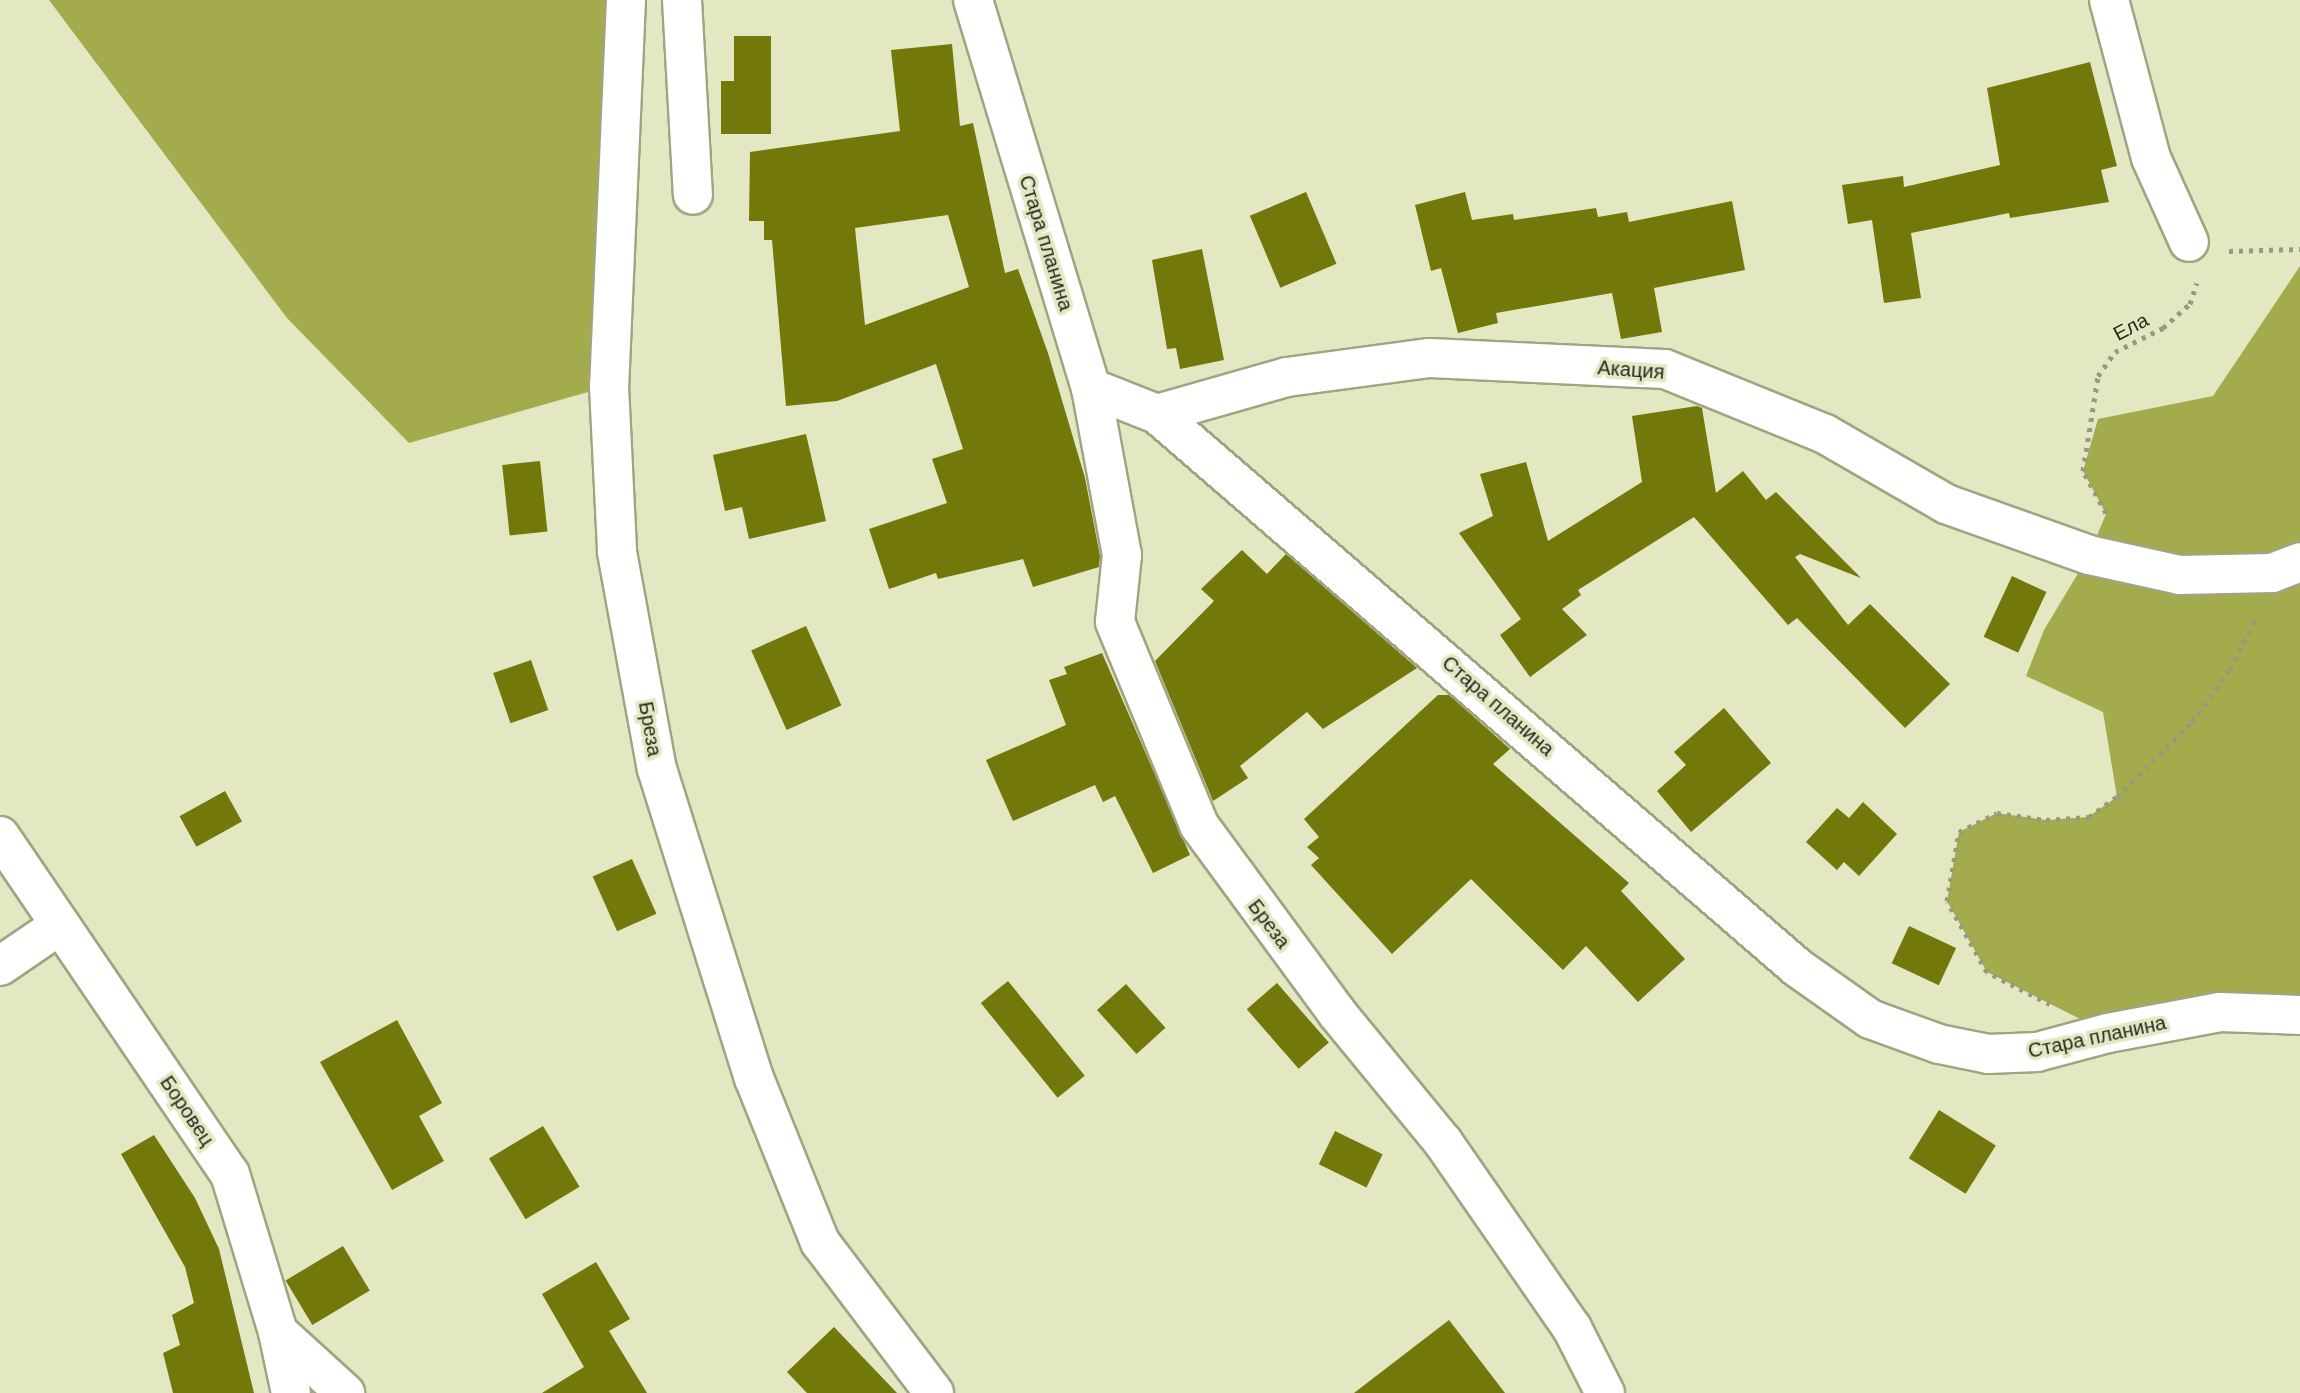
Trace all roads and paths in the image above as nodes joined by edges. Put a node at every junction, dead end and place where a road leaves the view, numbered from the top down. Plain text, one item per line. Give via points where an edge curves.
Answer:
1 (626, 0) edge
2 (682, 0) edge
3 (973, 0) edge
4 (2109, 0) edge
5 (693, 195) dead end
6 (2189, 242) junction
7 (2300, 249) edge
8 (1091, 388) junction
9 (1157, 414) junction
10 (2082, 552) junction
11 (2286, 567) edge
12 (0, 836) edge
13 (60, 925) junction
14 (0, 966) edge
15 (2300, 1015) edge
16 (2108, 1033) junction
17 (278, 1332) junction
18 (291, 1393) edge
19 (345, 1393) edge
20 (934, 1393) edge
21 (1605, 1393) edge

1 - 20 street, Бреза via 609,386 617,552 657,769 754,1078 820,1242
2 - 5 street
3 - 8 street, Стара планина
4 - 6 street via 2151,158
6 - 7 path via 2219,252
6 - 10 path, Ела via 2201,271 2190,304 2163,328 2115,352 2098,376 2083,471 2106,514
8 - 9 street, Стара планина
8 - 21 street, Бреза via 1122,555 1115,622 1199,825 1337,1013 1443,1142 1572,1328
9 - 10 street, Акация via 1287,377 1430,358 1665,369 1825,434 1946,504
9 - 16 street, Стара планина via 1798,968 1870,1019 1939,1044 1988,1054 2037,1052
10 - 11 street, Акация via 2180,575
11 - 16 path via 2230,669 2192,722 2117,797 2089,817 2046,820 1997,813 1959,832 1947,901 1987,972
12 - 13 street, Боровец
13 - 14 street
13 - 17 street, Боровец via 230,1174
15 - 16 street, Стара планина via 2220,1012
17 - 18 street, Боровец
17 - 19 street

